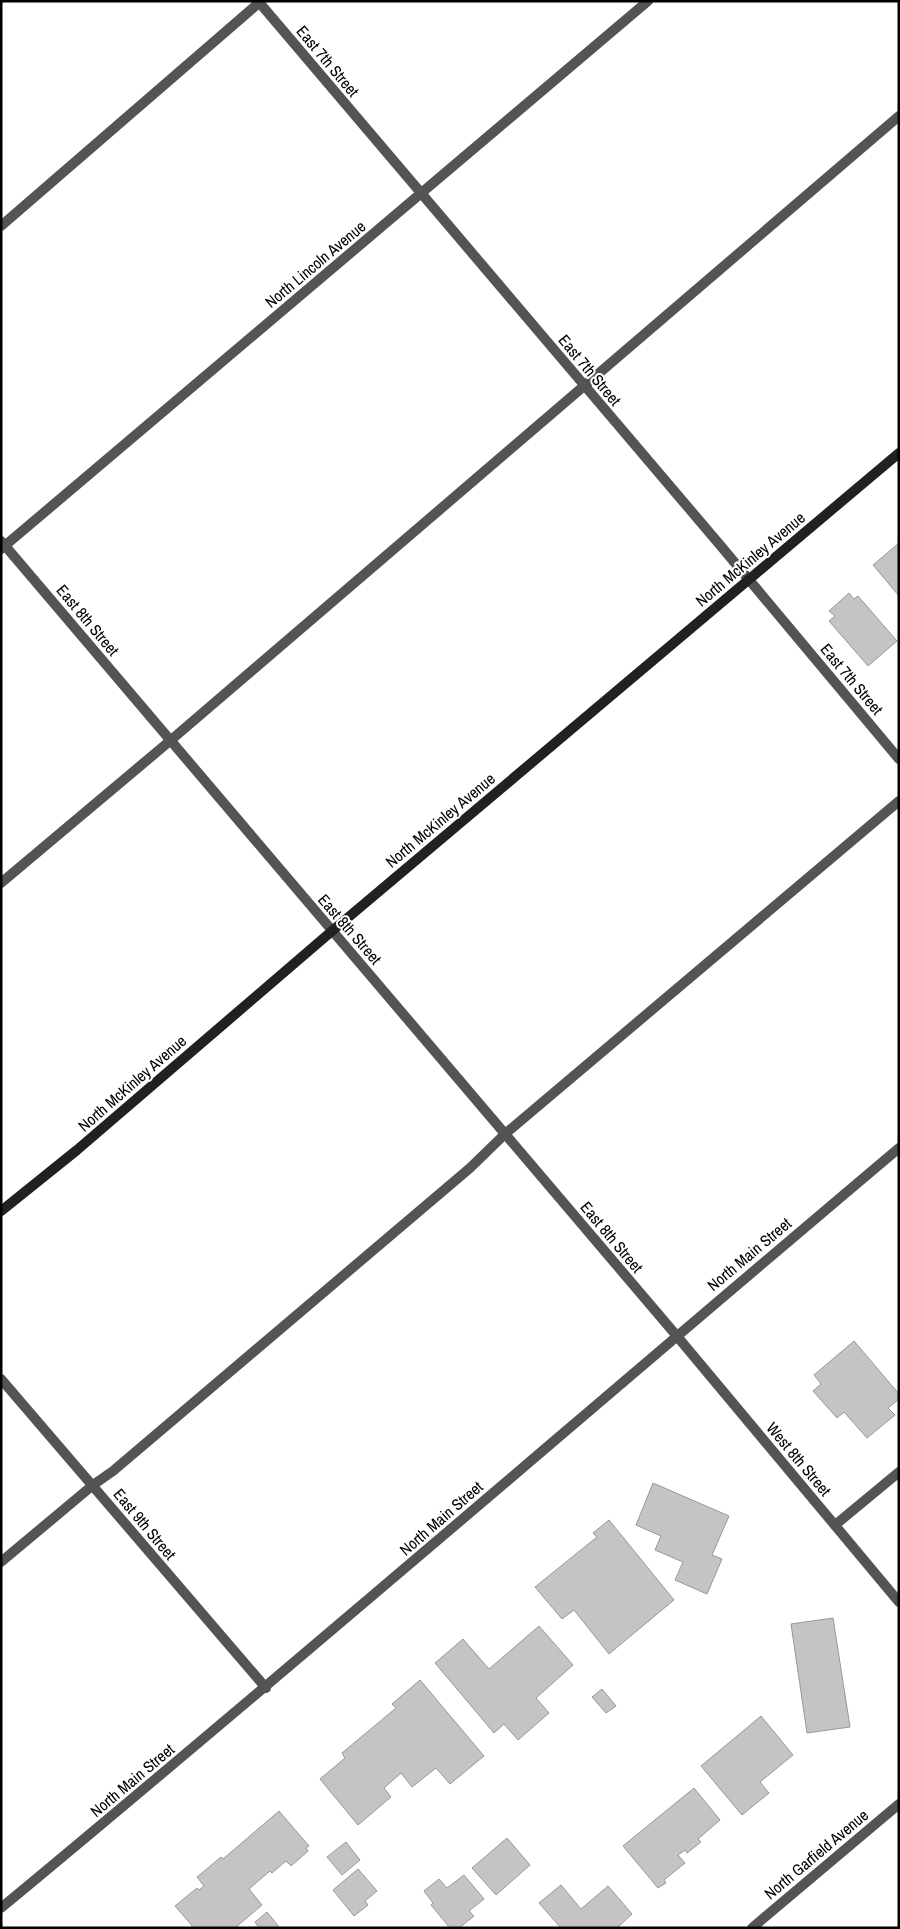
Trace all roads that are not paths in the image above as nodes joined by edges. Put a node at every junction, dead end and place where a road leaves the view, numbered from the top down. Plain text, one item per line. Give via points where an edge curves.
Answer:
1 (648, 1) edge
2 (259, 2) edge
3 (899, 116) edge
4 (421, 194) junction
5 (1, 226) edge
6 (584, 385) junction
7 (899, 453) edge
8 (3, 545) edge
9 (748, 579) junction
10 (171, 740) junction
11 (899, 759) edge
12 (899, 802) edge
13 (1, 883) edge
14 (332, 931) junction
15 (506, 1134) junction
16 (899, 1148) edge
17 (1, 1211) edge
18 (676, 1335) junction
19 (1, 1379) edge
20 (899, 1472) edge
21 (93, 1486) junction
22 (835, 1525) junction
23 (1, 1562) edge
24 (899, 1602) edge
25 (266, 1688) junction
26 (899, 1804) edge
27 (1, 1908) edge
28 (752, 1928) edge

1 - 4 street, North Lincoln Avenue
2 - 4 street, East 7th Street
2 - 5 street
3 - 6 street
4 - 6 street, East 7th Street
4 - 8 street, North Lincoln Avenue
6 - 9 street, East 7th Street
6 - 10 street
7 - 9 main road, North McKinley Avenue
8 - 10 street, East 8th Street
9 - 11 street, East 7th Street
9 - 14 main road, North McKinley Avenue
10 - 13 street
10 - 14 street, East 8th Street
12 - 15 street
14 - 15 street, East 8th Street
14 - 17 main road, North McKinley Avenue via 77,1150
15 - 18 street, East 8th Street
15 - 21 street
16 - 18 street, North Main Street
18 - 22 street, West 8th Street
18 - 25 street, North Main Street
19 - 21 street, East 9th Street
20 - 22 street
21 - 23 street
21 - 25 street, East 9th Street
22 - 24 street, West 8th Street
25 - 27 street, North Main Street
26 - 28 street, North Garfield Avenue

